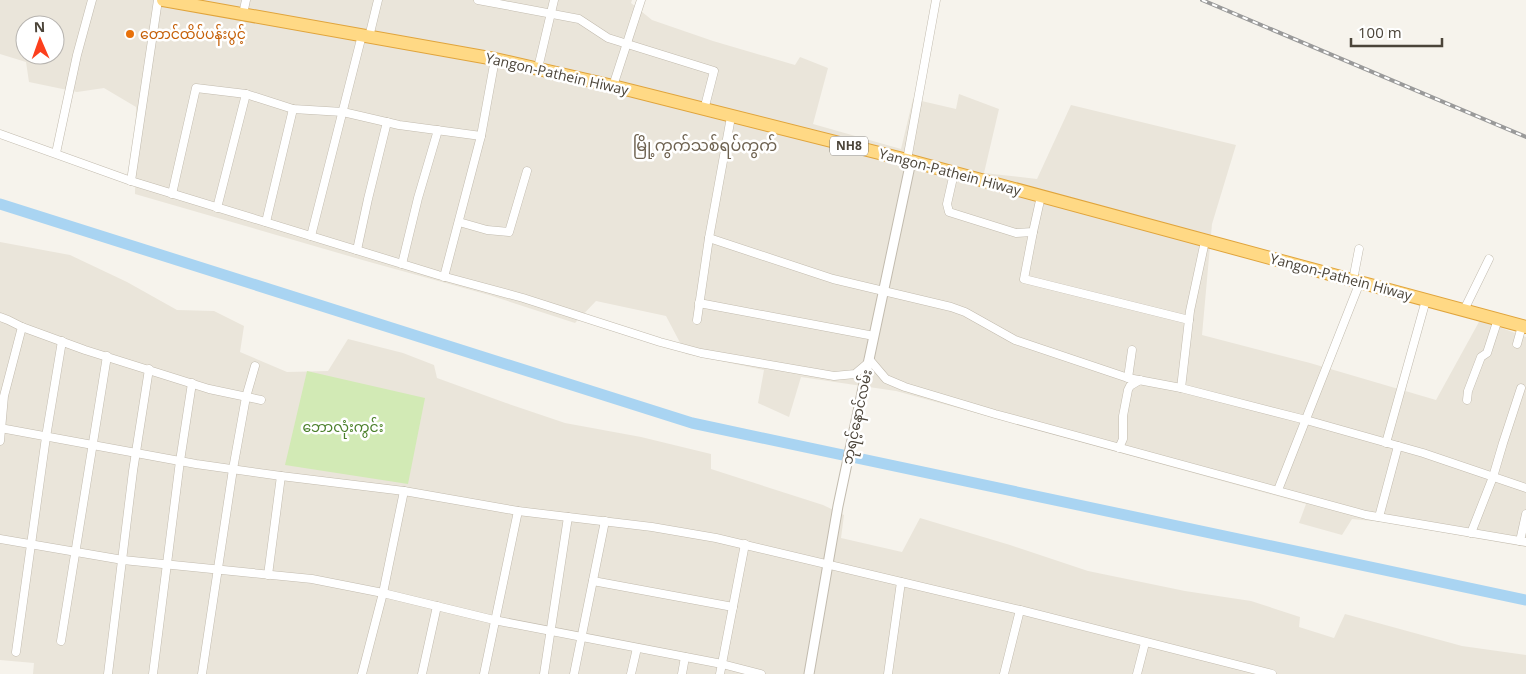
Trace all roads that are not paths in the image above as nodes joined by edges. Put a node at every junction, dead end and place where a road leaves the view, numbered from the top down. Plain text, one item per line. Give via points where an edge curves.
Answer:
1 (92, 0) edge
2 (158, 0) edge
3 (163, 0) edge
4 (246, 0) edge
5 (378, 0) edge
6 (478, 0) edge
7 (554, 0) edge
8 (641, 0) edge
9 (936, 0) edge
10 (550, 13) junction
11 (243, 14) junction
12 (365, 36) junction
13 (626, 44) junction
14 (495, 60) junction
15 (538, 68) junction
16 (614, 86) junction
17 (246, 94) junction
18 (293, 109) junction
19 (704, 110) junction
20 (343, 112) junction
21 (731, 117) junction
22 (388, 122) junction
23 (438, 130) junction
24 (0, 134) edge
25 (481, 136) junction
26 (56, 153) junction
27 (909, 161) junction
28 (527, 171) dead end
29 (954, 173) junction
30 (131, 182) junction
31 (172, 194) junction
32 (1041, 196) junction
33 (217, 208) junction
34 (266, 222) junction
35 (459, 222) junction
36 (1033, 232) junction
37 (311, 236) junction
38 (709, 238) junction
39 (1205, 240) junction
40 (1359, 249) dead end
41 (357, 250) junction
42 (1489, 258) dead end
43 (402, 264) junction
44 (444, 277) junction
45 (1357, 281) junction
46 (884, 290) junction
47 (1426, 300) junction
48 (699, 303) junction
49 (1464, 310) junction
50 (0, 317) edge
51 (1498, 319) junction
52 (696, 320) dead end
53 (1189, 320) junction
54 (1524, 326) edge
55 (22, 327) junction
56 (874, 336) junction
57 (62, 341) junction
58 (1517, 344) dead end
59 (1132, 350) dead end
60 (107, 356) junction
61 (868, 363) junction
62 (255, 366) dead end
63 (149, 369) junction
64 (1128, 378) junction
65 (1140, 380) junction
66 (192, 383) junction
67 (1181, 388) junction
68 (1521, 388) dead end
69 (246, 397) junction
70 (261, 400) dead end
71 (1467, 400) dead end
72 (1306, 420) junction
73 (1, 429) edge
74 (46, 436) junction
75 (0, 441) edge
76 (1386, 443) junction
77 (93, 444) junction
78 (1398, 446) junction
79 (1119, 448) junction
80 (136, 452) junction
81 (180, 461) junction
82 (233, 469) junction
83 (281, 476) junction
84 (1493, 477) junction
85 (1526, 488) edge
86 (1278, 490) junction
87 (404, 491) junction
88 (518, 511) junction
89 (1526, 514) edge
90 (568, 517) junction
91 (1379, 517) junction
92 (605, 521) junction
93 (1472, 533) junction
94 (0, 539) edge
95 (1523, 541) edge
96 (745, 544) junction
97 (30, 545) junction
98 (75, 551) junction
99 (123, 560) junction
100 (828, 564) junction
101 (167, 565) junction
102 (218, 569) junction
103 (268, 575) junction
104 (593, 581) junction
105 (901, 582) junction
106 (383, 593) junction
107 (437, 606) junction
108 (733, 607) junction
109 (1020, 610) junction
110 (494, 620) junction
111 (550, 632) junction
112 (581, 637) junction
113 (61, 641) dead end
114 (1145, 643) junction
115 (637, 648) junction
116 (16, 652) dead end
117 (685, 657) junction
118 (722, 664) junction
119 (1260, 673) edge
120 (108, 674) edge
121 (153, 674) edge
122 (202, 674) edge
123 (362, 674) edge
124 (422, 674) edge
125 (484, 674) edge
126 (544, 674) edge
127 (574, 674) edge
128 (631, 674) edge
129 (682, 674) edge
130 (720, 674) edge
131 (760, 674) edge
132 (809, 674) edge
133 (888, 674) edge
134 (1004, 674) edge
135 (1137, 674) edge
136 (1272, 674) edge

1 - 26 street
2 - 30 street
3 - 11 highway, Yangon-Pathein Hiway / NH8
4 - 11 street
5 - 12 street
6 - 10 street
7 - 10 street
8 - 13 street
9 - 27 street
10 - 13 street via 579,19 608,38
10 - 15 street
11 - 12 highway, Yangon-Pathein Hiway / NH8
12 - 14 highway, Yangon-Pathein Hiway / NH8
12 - 20 street
13 - 16 street
13 - 19 street via 714,71
14 - 15 highway, Yangon-Pathein Hiway / NH8
14 - 25 street
15 - 16 highway, Yangon-Pathein Hiway / NH8
16 - 19 highway, Yangon-Pathein Hiway / NH8
17 - 18 street
17 - 31 street via 196,88
17 - 33 street
18 - 20 street
18 - 34 street
19 - 21 highway, Yangon-Pathein Hiway / NH8
20 - 22 street
20 - 37 street
21 - 27 highway, Yangon-Pathein Hiway / NH8
21 - 38 street
22 - 23 street
22 - 41 street
23 - 25 street
23 - 43 street
24 - 26 street
25 - 35 street
26 - 30 street
27 - 29 highway, Yangon-Pathein Hiway / NH8
27 - 46 street, ဘုရင့်နောင်လမ်း
28 - 35 street via 509,232
29 - 32 highway, Yangon-Pathein Hiway / NH8
29 - 36 street via 947,204 949,212 1016,233
30 - 31 street
31 - 33 street
32 - 36 street
32 - 39 highway, Yangon-Pathein Hiway / NH8
33 - 34 street
34 - 37 street
35 - 44 street
36 - 53 street via 1024,279
37 - 41 street
38 - 46 street via 833,278
38 - 48 street
39 - 45 highway, Yangon-Pathein Hiway / NH8
39 - 53 street
40 - 45 street
41 - 43 street
42 - 49 street
43 - 44 street
44 - 61 street via 701,353 834,376 855,374
45 - 47 highway, Yangon-Pathein Hiway / NH8
45 - 72 street
46 - 56 street, ဘုရင့်နောင်လမ်း
46 - 64 street via 952,307 1015,340
47 - 49 highway, Yangon-Pathein Hiway / NH8
47 - 76 street
48 - 52 street
48 - 56 street
49 - 51 highway, Yangon-Pathein Hiway / NH8
50 - 55 street
51 - 54 highway, Yangon-Pathein Hiway / NH8
51 - 71 street
53 - 67 street
54 - 58 street
55 - 57 street
55 - 73 street via 4,396
56 - 61 street, ဘုရင့်နောင်လမ်း
57 - 60 street
57 - 74 street
59 - 64 street
60 - 63 street
60 - 77 street
61 - 79 street via 886,379 905,387
61 - 100 street, ဘုရင့်နောင်လမ်း
62 - 69 street
63 - 66 street
63 - 80 street
64 - 65 street
65 - 67 street
65 - 79 street via 1128,390 1123,439
66 - 69 street
66 - 81 street
67 - 72 street
68 - 84 street
69 - 70 street
69 - 82 street
72 - 76 street
72 - 86 street
73 - 74 street
73 - 75 street
74 - 77 street
74 - 97 street
76 - 78 street
77 - 80 street
77 - 98 street
78 - 84 street
78 - 91 street
79 - 86 street
80 - 81 street
80 - 99 street
81 - 82 street
81 - 101 street
82 - 83 street
82 - 102 street
83 - 87 street
83 - 103 street
84 - 85 street
84 - 93 street
86 - 91 street
87 - 88 street
87 - 106 street
88 - 90 street
88 - 110 street
89 - 95 street
90 - 92 street
90 - 111 street
91 - 93 street
92 - 96 street via 652,526
92 - 104 street
93 - 95 street
94 - 97 street
96 - 100 street
96 - 108 street
97 - 98 street
97 - 116 street
98 - 99 street
98 - 113 street
99 - 101 street
99 - 120 street
100 - 105 street
100 - 132 street, ဘုရင့်နောင်လမ်း
101 - 102 street
101 - 121 street
102 - 103 street
102 - 122 street
103 - 106 street via 312,579
104 - 108 street
104 - 112 street
105 - 109 street
105 - 133 street
106 - 107 street
106 - 123 street
107 - 110 street
107 - 124 street
108 - 118 street
109 - 114 street
109 - 134 street
110 - 111 street
110 - 125 street
111 - 112 street
111 - 126 street
112 - 115 street
112 - 127 street
114 - 119 street
114 - 135 street
115 - 117 street
115 - 128 street
117 - 118 street
117 - 129 street
118 - 130 street
118 - 131 street
119 - 136 street

